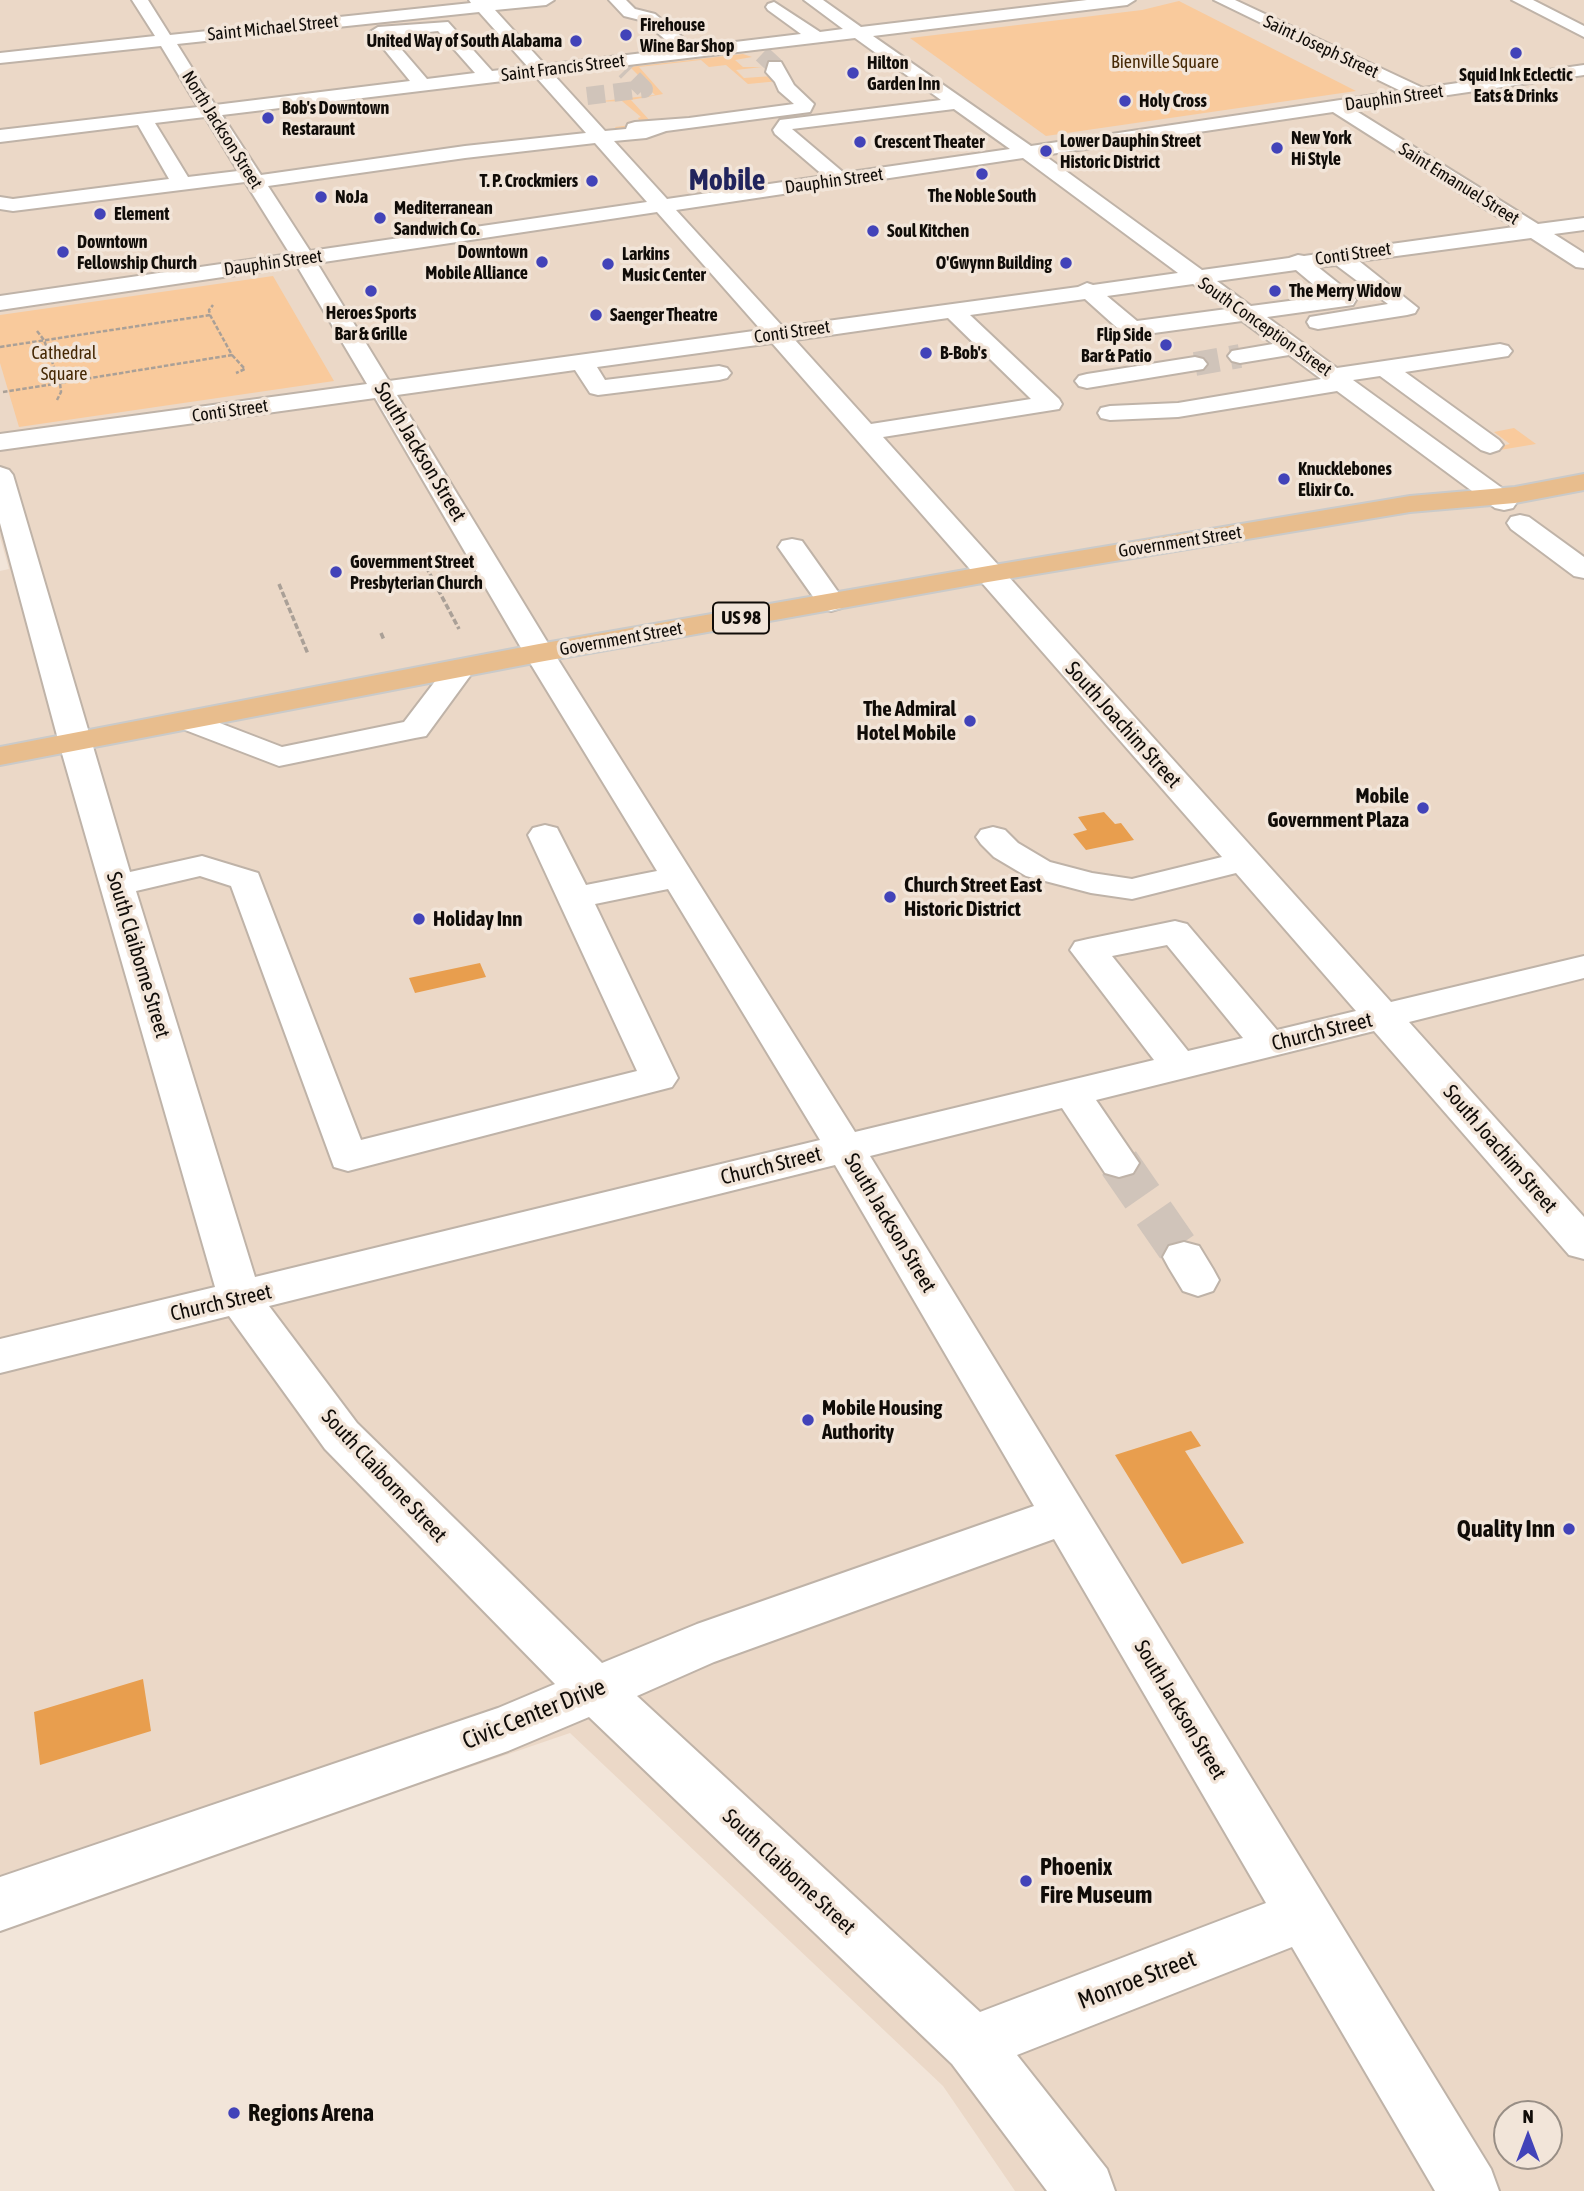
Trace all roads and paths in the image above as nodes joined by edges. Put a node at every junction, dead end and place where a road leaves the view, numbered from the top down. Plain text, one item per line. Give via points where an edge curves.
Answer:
1 (140, 0) edge
2 (545, 0) edge
3 (617, 0) edge
4 (813, 0) edge
5 (988, 0) edge
6 (1127, 0) edge
7 (1222, 0) edge
8 (1520, 0) edge
9 (480, 3) edge
10 (1077, 3) edge
11 (774, 7) dead end
12 (1012, 14) junction
13 (858, 32) junction
14 (1584, 32) edge
15 (816, 37) junction
16 (166, 40) junction
17 (690, 52) junction
18 (762, 55) junction
19 (0, 58) edge
20 (540, 70) junction
21 (1584, 71) edge
22 (488, 77) junction
23 (422, 85) junction
24 (1421, 94) junction
25 (587, 96) tunnel mouth
26 (565, 98) junction
27 (958, 103) junction
28 (1335, 106) junction
29 (210, 110) junction
30 (143, 118) junction
31 (598, 135) junction
32 (0, 136) edge
33 (156, 139) junction
34 (130, 142) dead end
35 (1027, 152) junction
36 (253, 179) junction
37 (840, 180) junction
38 (182, 184) junction
39 (0, 203) edge
40 (661, 207) junction
41 (1584, 224) edge
42 (1532, 229) junction
43 (1338, 256) junction
44 (1580, 256) edge
45 (304, 259) junction
46 (1298, 261) junction
47 (1193, 276) junction
48 (1136, 284) junction
49 (1087, 290) junction
50 (0, 303) edge
51 (206, 304) dead end
52 (952, 310) junction
53 (1248, 313) junction
54 (210, 315) junction
55 (1183, 322) junction
56 (44, 326) dead end
57 (1270, 329) junction
58 (778, 334) junction
59 (44, 340) junction
60 (0, 346) edge
61 (1295, 347) junction
62 (1500, 351) dead end
63 (1240, 356) tunnel mouth
64 (582, 362) junction
65 (1195, 364) tunnel mouth
66 (1385, 369) junction
67 (719, 373) dead end
68 (1338, 379) junction
69 (1087, 381) dead end
70 (60, 383) junction
71 (384, 390) junction
72 (3, 391) dead end
73 (1110, 413) dead end
74 (1461, 424) junction
75 (865, 432) junction
76 (1412, 433) junction
77 (0, 442) edge
78 (1490, 445) dead end
79 (1576, 462) edge
80 (0, 475) edge
81 (1584, 482) edge
82 (1584, 492) edge
83 (1496, 493) junction
84 (1425, 502) junction
85 (9, 541) edge
86 (792, 547) dead end
87 (422, 559) dead end
88 (444, 561) dead end
89 (425, 565) junction
90 (1584, 570) edge
91 (13, 573) edge
92 (988, 574) junction
93 (279, 584) dead end
94 (831, 602) junction
95 (459, 629) dead end
96 (381, 633) dead end
97 (384, 640) dead end
98 (539, 653) junction
99 (308, 654) dead end
100 (460, 669) junction
101 (191, 721) junction
102 (75, 743) junction
103 (0, 756) edge
104 (545, 835) dead end
105 (993, 837) dead end
106 (1245, 861) junction
107 (677, 877) junction
108 (117, 884) junction
109 (575, 898) junction
110 (1584, 967) edge
111 (1383, 1017) junction
112 (1269, 1045) junction
113 (1180, 1066) junction
114 (1071, 1092) junction
115 (845, 1148) junction
116 (1119, 1163) tunnel mouth
117 (1584, 1244) edge
118 (240, 1299) junction
119 (0, 1356) edge
120 (1065, 1515) junction
121 (597, 1690) junction
122 (0, 1904) edge
123 (1302, 1916) junction
124 (972, 2044) junction
125 (1085, 2191) edge
126 (1469, 2191) edge

1 - 16 street, North Jackson Street
2 - 9 street, Saint Michael Street
3 - 17 street via 630,13 649,17
4 - 13 street, South Conception Street
5 - 12 street
6 - 10 street, Saint Francis Street
7 - 24 street, Saint Joseph Street
8 - 14 street
9 - 16 street, Saint Michael Street
9 - 20 street, South Joachim Street
10 - 12 street, Saint Francis Street
11 - 15 street
12 - 13 street, Saint Francis Street
13 - 15 street, Saint Francis Street
13 - 27 street, South Conception Street
15 - 18 street, Saint Francis Street
16 - 19 street, Saint Michael Street
16 - 29 street, North Jackson Street
17 - 18 street, Saint Francis Street
17 - 20 street, Saint Francis Street via 620,66
18 - 31 street via 785,87 806,104 803,108
20 - 22 street, Saint Francis Street
20 - 26 street, South Joachim Street
21 - 24 street, Dauphin Street
22 - 23 street, Saint Francis Street
22 - 23 street via 442,26 378,32
23 - 29 street, Saint Francis Street
24 - 28 street, Dauphin Street
25 - 26 street
26 - 31 street, South Joachim Street
27 - 35 street, South Conception Street
27 - 37 street via 787,124 782,130
28 - 35 street, Dauphin Street
28 - 42 street, Saint Emanuel Street
29 - 30 street, Saint Francis Street
29 - 36 street, North Jackson Street
30 - 32 street, Saint Francis Street
30 - 33 street
31 - 36 street
31 - 40 street, South Joachim Street
33 - 34 street
33 - 38 street
35 - 37 street, Dauphin Street
35 - 47 street, South Conception Street
36 - 38 street
36 - 45 street, North Jackson Street
37 - 40 street, Dauphin Street
38 - 39 street
40 - 45 street, Dauphin Street
40 - 58 street, South Joachim Street
41 - 42 street, Conti Street
42 - 43 street, Conti Street
42 - 44 street, Saint Emanuel Street
43 - 46 street, Conti Street
43 - 57 street via 1407,308
45 - 50 street, Dauphin Street
45 - 71 street, South Jackson Street
46 - 47 street, Conti Street
46 - 53 street via 1345,300
47 - 48 street, Conti Street
47 - 53 street, South Conception Street
48 - 49 street, Conti Street
48 - 55 street
49 - 52 street, Conti Street
49 - 55 street via 1132,329
51 - 54 path via 213,304
52 - 58 street, Conti Street
52 - 75 street via 1057,412
53 - 55 street
53 - 57 street, South Conception Street
54 - 59 path
54 - 70 path via 232,355
56 - 59 path via 35,329
57 - 61 street, South Conception Street
58 - 64 street, Conti Street
58 - 75 street, South Joachim Street
59 - 60 path
59 - 70 path
61 - 63 street
61 - 68 street, South Conception Street
62 - 66 street
64 - 67 street via 598,388
64 - 71 street, Conti Street
65 - 69 street
66 - 68 street
66 - 74 street
68 - 73 street via 1178,410
68 - 76 street, South Conception Street
70 - 72 path
71 - 77 street, Conti Street
71 - 98 street, South Jackson Street
74 - 76 street
74 - 78 street
75 - 92 street, South Joachim Street
76 - 83 street, South Conception Street
79 - 83 main road, Government Street
80 - 85 street, South Claiborne Street
81 - 83 main road, Government Street
82 - 83 main road, Government Street via 1524,502
83 - 84 main road, Government Street
83 - 84 main road, Government Street
83 - 90 street, South Conception Street
84 - 92 main road, Government Street / US 98
85 - 91 street, South Claiborne Street
86 - 94 street
87 - 89 path
88 - 89 path
89 - 95 path
91 - 102 street, South Claiborne Street
92 - 94 main road, Government Street / US 98
92 - 106 street, South Joachim Street
93 - 99 path
94 - 98 main road, Government Street / US 98
96 - 97 path
98 - 100 main road, Government Street / US 98
98 - 107 street, South Jackson Street
100 - 101 main road, Government Street / US 98
100 - 101 street via 415,729 279,757
101 - 102 main road, Government Street / US 98
102 - 103 main road, Government Street / US 98
102 - 108 street, South Claiborne Street
104 - 109 street
105 - 106 street via 1038,869 1132,889
106 - 111 street, South Joachim Street
107 - 109 street
107 - 115 street, South Jackson Street
108 - 109 street via 201,866 246,880 348,1157 659,1078
108 - 118 street, South Claiborne Street
110 - 111 street, Church Street
111 - 112 street, Church Street
111 - 117 street, South Joachim Street
112 - 113 street, Church Street
112 - 113 street via 1175,932 1088,950
113 - 114 street, Church Street
114 - 115 street, Church Street
114 - 116 street
115 - 118 street, Church Street
115 - 120 street, South Jackson Street
118 - 119 street, Church Street
118 - 121 street, South Claiborne Street via 341,1436
120 - 121 street, Civic Center Drive via 697,1646
120 - 123 street, South Jackson Street
121 - 122 street, Civic Center Drive via 508,1728
121 - 124 street, South Claiborne Street
123 - 124 street, Monroe Street
123 - 126 street, South Jackson Street
124 - 125 street, South Claiborne Street

